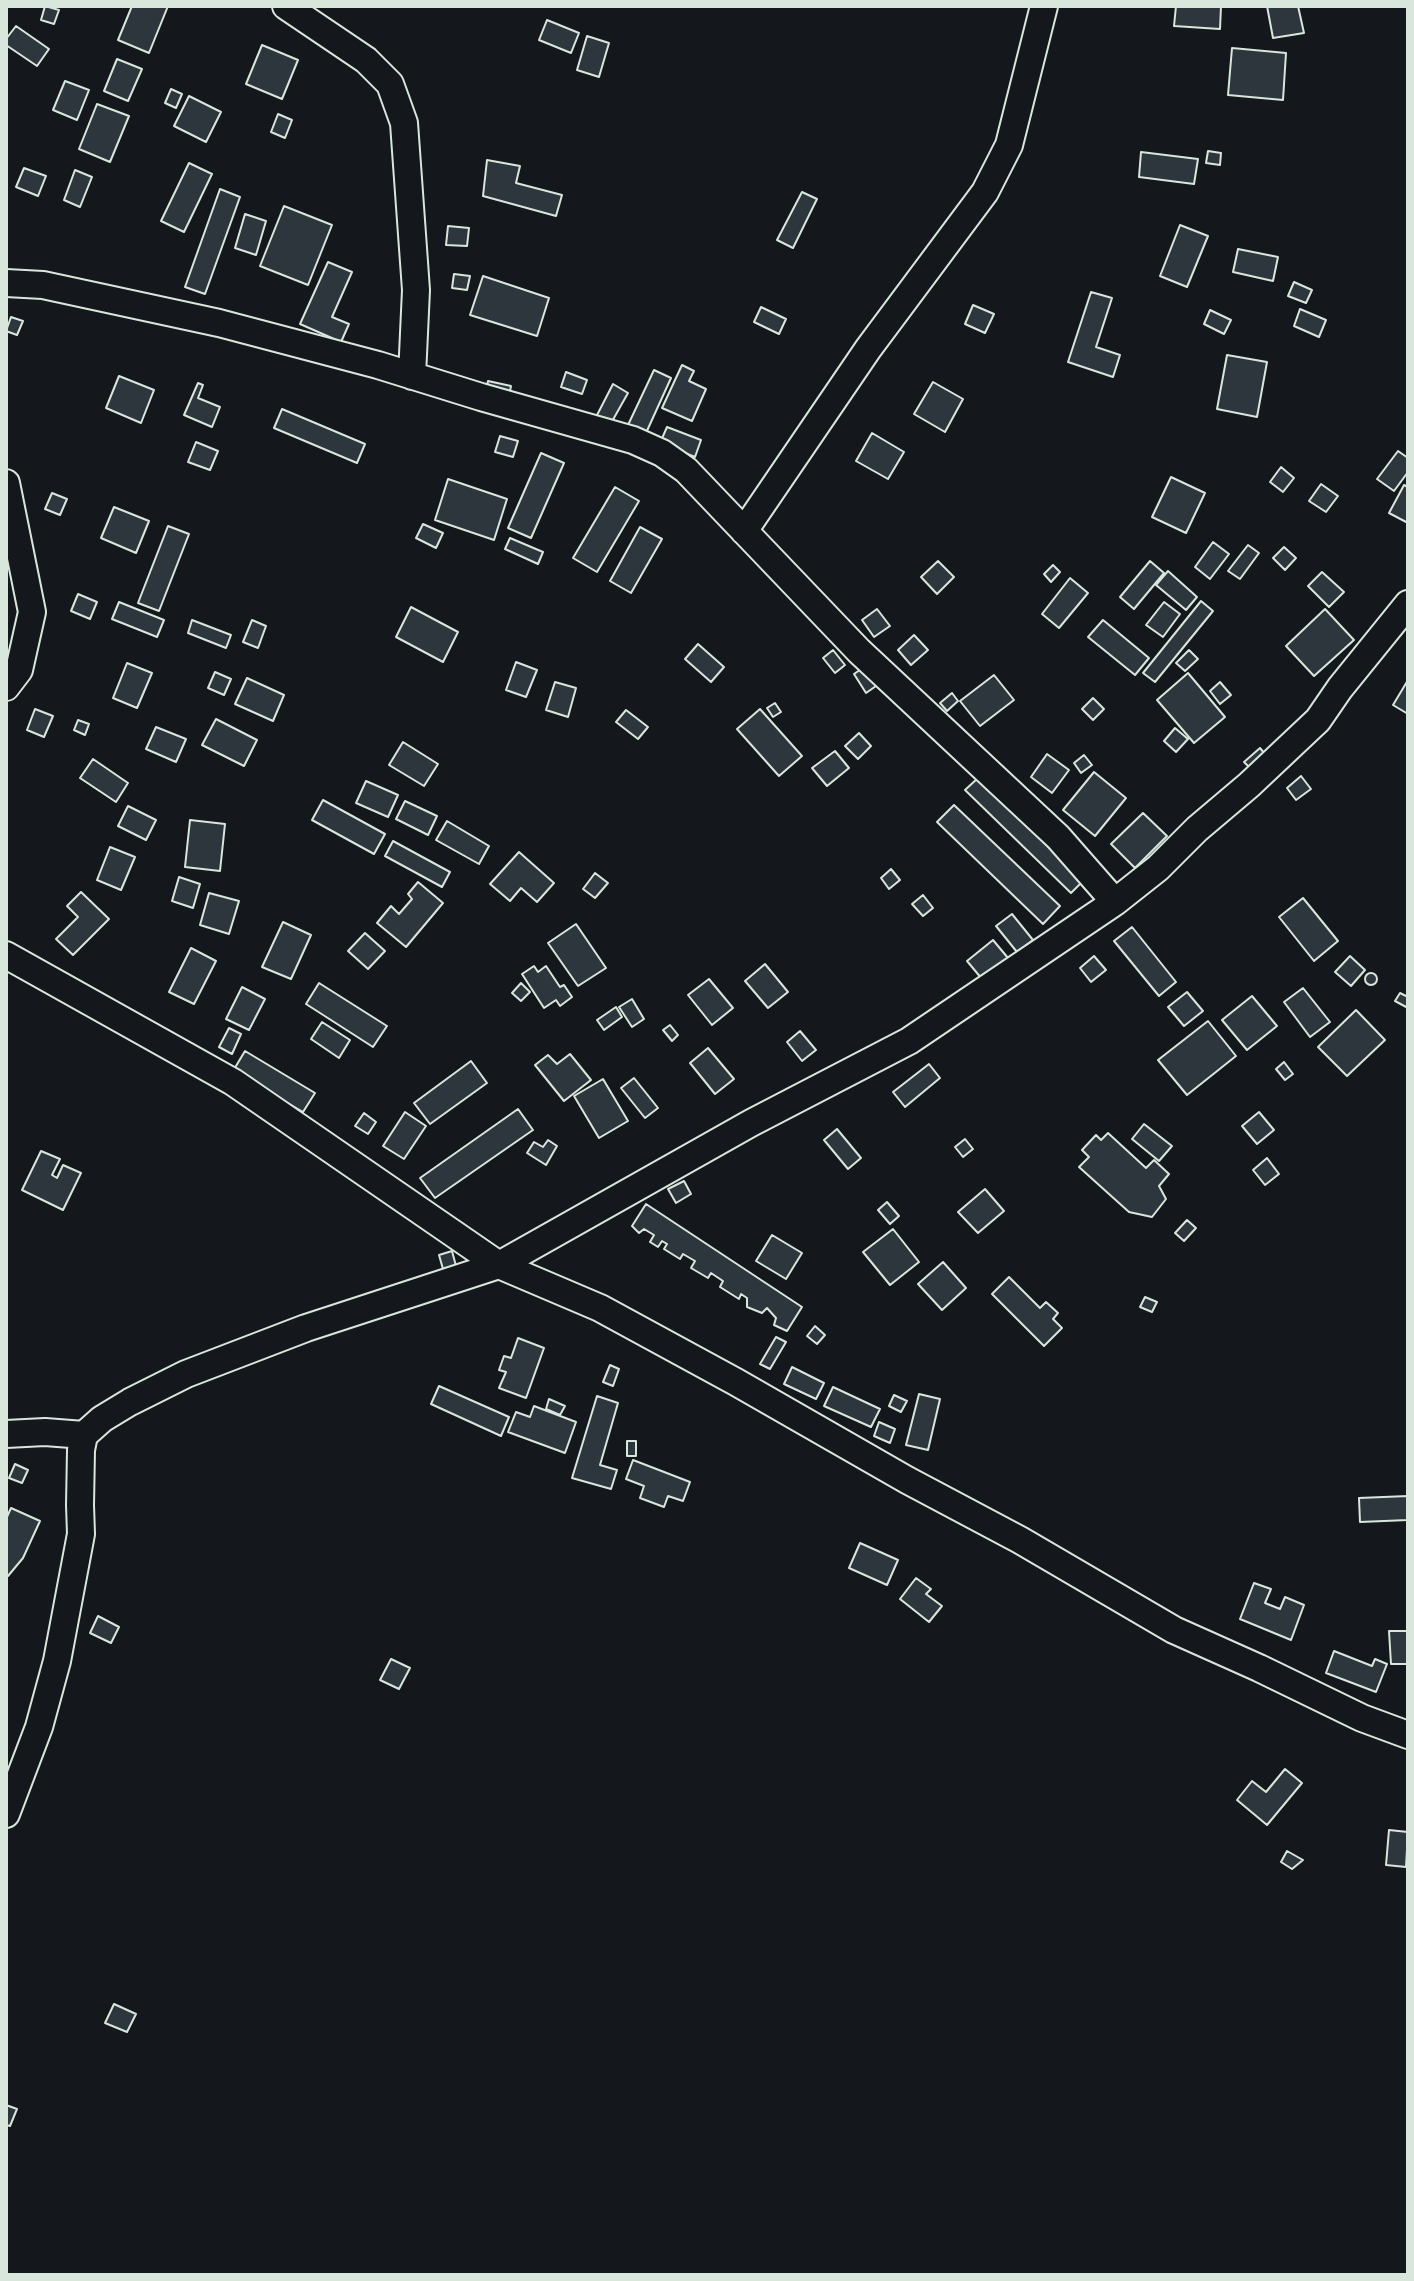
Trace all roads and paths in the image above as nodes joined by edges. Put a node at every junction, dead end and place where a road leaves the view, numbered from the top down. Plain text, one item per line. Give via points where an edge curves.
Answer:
1 (286, 6) edge
2 (1044, 6) edge
3 (6, 283) edge
4 (412, 376) junction
5 (6, 483) edge
6 (744, 531) junction
7 (1408, 604) edge
8 (6, 687) edge
9 (1115, 902) junction
10 (6, 955) edge
11 (499, 1265) junction
12 (6, 1434) edge
13 (84, 1435) junction
14 (1408, 1735) edge
15 (6, 1814) edge

1 - 4 street via 366,60 390,84 404,123 416,290
2 - 6 street via 1009,145 985,192 868,349
3 - 4 street via 43,285 219,323
4 - 6 street via 662,453 686,470
5 - 8 street via 32,612 19,670
6 - 9 street via 859,651 1058,837
7 - 9 street via 1318,720
9 - 11 street via 909,1041
10 - 11 street via 233,1082
11 - 13 street via 186,1374 130,1402
11 - 14 street via 600,1308 1174,1630
12 - 13 street
13 - 15 street via 81,1534 57,1661

